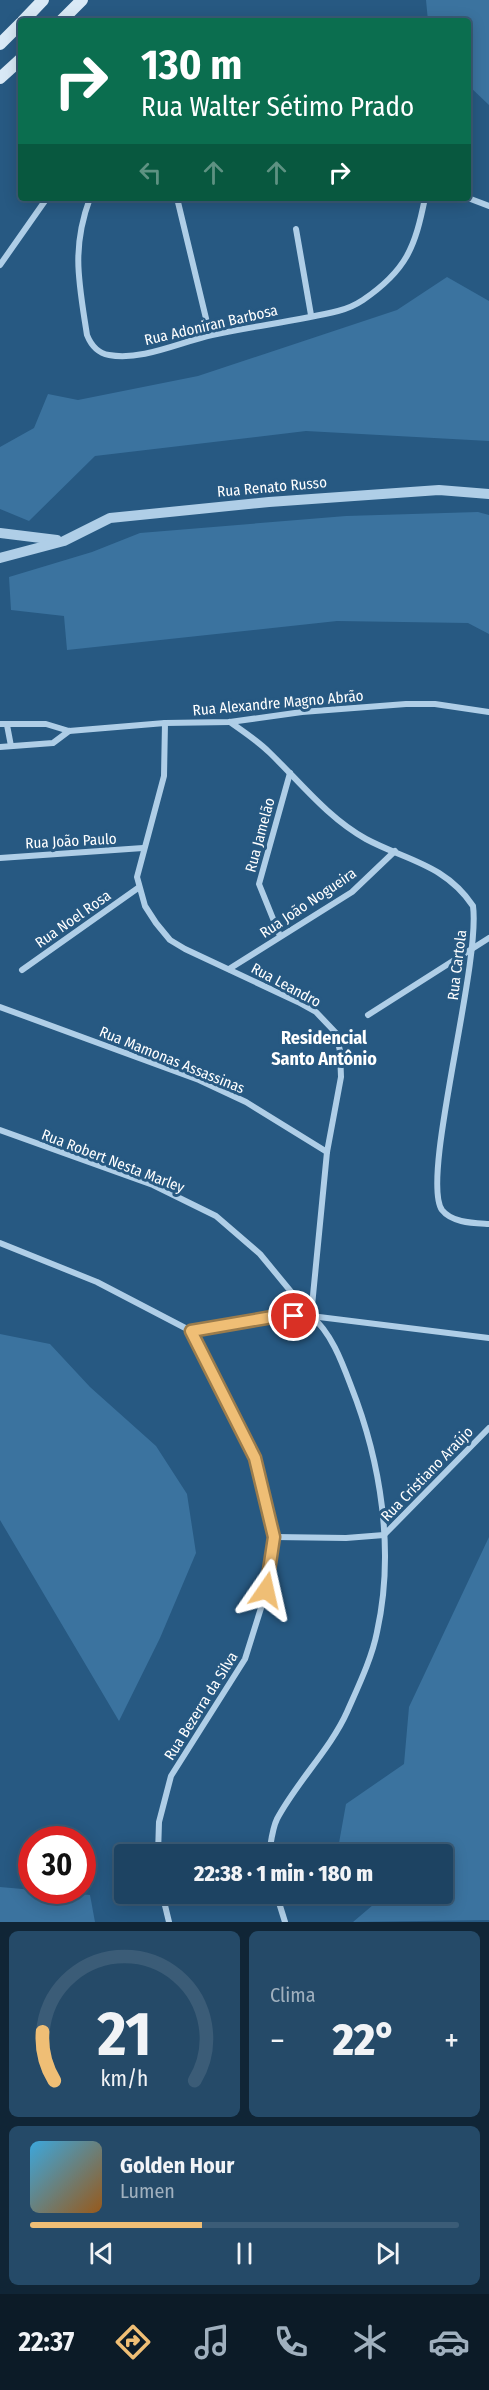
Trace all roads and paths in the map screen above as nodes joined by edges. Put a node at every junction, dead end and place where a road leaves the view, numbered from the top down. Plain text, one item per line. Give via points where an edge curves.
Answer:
1 (43, 0) edge
2 (77, 2) edge
3 (26, 18) edge
4 (64, 18) edge
5 (18, 26) edge
6 (0, 44) edge
7 (18, 62) edge
8 (0, 78) edge
9 (471, 199) edge
10 (45, 201) edge
11 (89, 201) edge
12 (178, 201) edge
13 (424, 201) edge
14 (489, 206) edge
15 (296, 229) dead end
16 (0, 265) edge
17 (311, 315) junction
18 (210, 335) junction
19 (489, 494) edge
20 (0, 533) edge
21 (64, 541) junction
22 (0, 558) edge
23 (489, 712) edge
24 (230, 722) junction
25 (165, 723) junction
26 (3, 724) edge
27 (69, 731) junction
28 (11, 746) junction
29 (0, 747) edge
30 (290, 773) junction
31 (143, 848) junction
32 (395, 851) junction
33 (0, 858) edge
34 (138, 888) junction
35 (280, 936) junction
36 (489, 938) edge
37 (473, 949) junction
38 (229, 969) junction
39 (22, 970) dead end
40 (0, 1007) edge
41 (368, 1015) dead end
42 (0, 1130) edge
43 (327, 1152) junction
44 (489, 1224) edge
45 (0, 1243) edge
46 (311, 1316) junction
47 (191, 1331) junction
48 (489, 1338) edge
49 (489, 1428) edge
50 (384, 1535) junction
51 (274, 1537) junction
52 (158, 1844) edge
53 (271, 1844) edge
54 (165, 1904) edge
55 (279, 1904) edge
56 (169, 1922) edge
57 (285, 1922) edge

1 - 3 main road
2 - 4 main road
5 - 6 main road
7 - 8 main road
9 - 14 street
10 - 16 street
11 - 18 street, Rua Adoniran Barbosa via 79,230 77,257 90,344 115,356 144,353
12 - 18 street
13 - 17 street, Rua Adoniran Barbosa via 411,253 399,270 363,300 340,311
15 - 17 street
17 - 18 street, Rua Adoniran Barbosa
19 - 21 street, Rua Renato Russo via 439,490 110,518
20 - 21 street
21 - 22 street, Rua Renato Russo
23 - 24 street, Rua Alexandre Magno Abrão via 406,704
24 - 25 street, Rua Alexandre Magno Abrão
24 - 30 street, Rua Cartola
25 - 27 street, Rua Alexandre Magno Abrão
25 - 31 street via 164,776
26 - 27 street via 46,724
26 - 28 street
27 - 28 street via 53,743
28 - 29 street
30 - 32 street, Rua Cartola via 340,820 365,838
30 - 35 street, Rua Jamelão via 259,884
31 - 33 street, Rua João Paulo
31 - 34 street
32 - 35 street, Rua João Nogueira via 352,892
32 - 37 street, Rua Cartola via 434,870 468,899 473,912
34 - 38 street, Rua Leandro via 145,906 170,940
34 - 39 street, Rua Noel Rosa
35 - 38 street, Rua João Nogueira
36 - 37 street
37 - 41 street
37 - 44 street, Rua Cartola via 439,1154 437,1197 442,1210 452,1217
38 - 43 street, Rua Leandro via 316,1012 336,1033 341,1077
40 - 43 street, Rua Mamonas Assassinas via 199,1080 246,1102
42 - 46 street, Rua Robert Nesta Marley via 153,1185 216,1216 260,1254
43 - 46 street, Rua Leandro
45 - 47 street via 98,1282
46 - 47 street via 278,1316
46 - 48 street
46 - 50 street, Rua Robert Nesta Marley via 321,1325 343,1365 365,1421 379,1475
47 - 51 street, Rua Bezerra da Silva via 255,1458
49 - 50 street, Rua Cristiano Araújo
50 - 51 street, Rua Cristiano Araújo
50 - 53 street, Rua Robert Nesta Marley via 377,1633 346,1715 276,1821
51 - 52 street, Rua Bezerra da Silva via 261,1608 245,1659 171,1776 159,1822
54 - 56 street
55 - 57 street

